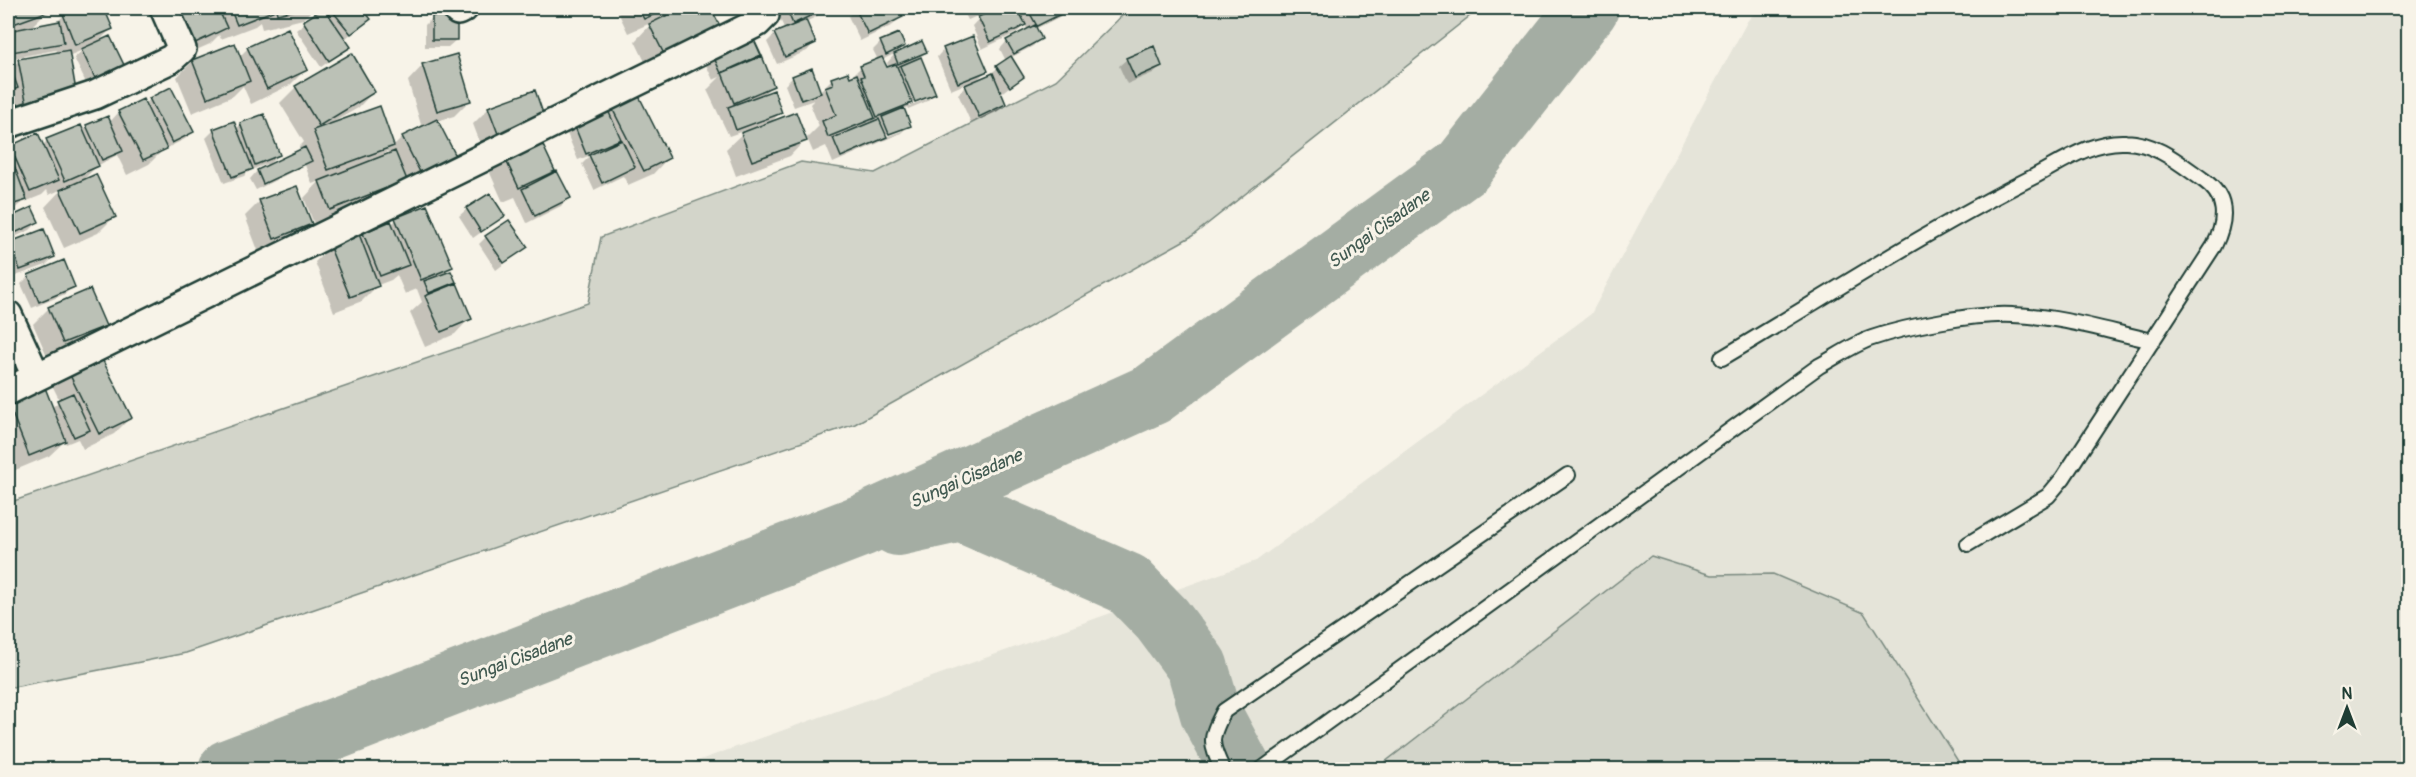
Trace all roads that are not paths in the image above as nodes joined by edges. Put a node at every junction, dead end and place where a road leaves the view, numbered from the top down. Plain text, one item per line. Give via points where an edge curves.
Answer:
1 (164, 8) edge
2 (765, 8) edge
3 (8, 124) edge
4 (8, 315) edge
5 (2153, 341) junction
6 (1722, 358) dead end
7 (36, 376) junction
8 (8, 391) edge
9 (1568, 475) dead end
10 (1968, 544) dead end
11 (1223, 770) edge
12 (1261, 770) edge

1 - 3 street via 182,50 171,59 95,95
2 - 7 street via 765,15 757,23
4 - 7 street
5 - 6 lane via 2224,228 2224,207 2211,185 2156,147 2125,142 2094,146 1976,206
5 - 10 lane via 2048,496
5 - 12 lane via 2013,315 1964,319 1870,338 1819,366
7 - 8 street
9 - 11 lane via 1224,711 1214,730 1212,748

